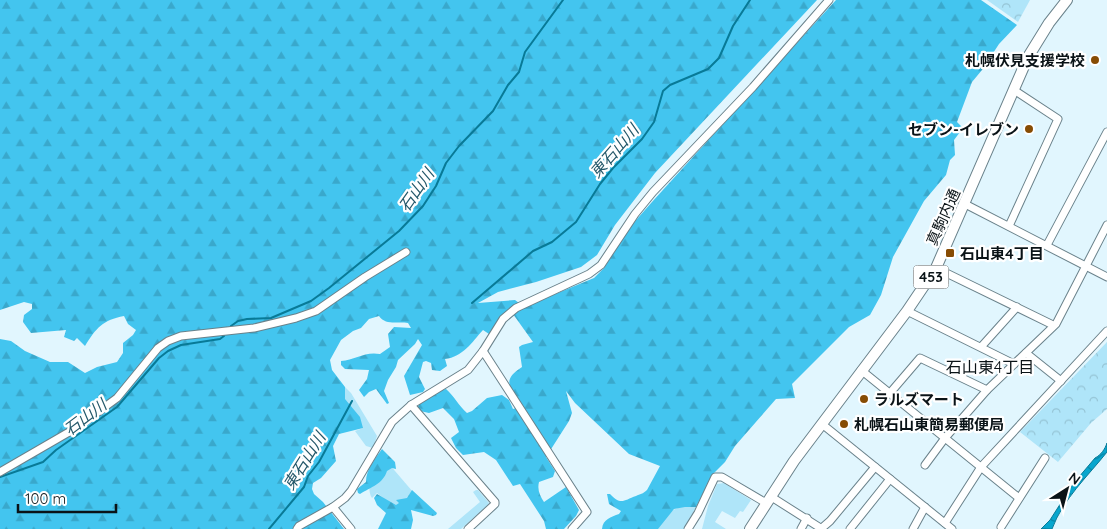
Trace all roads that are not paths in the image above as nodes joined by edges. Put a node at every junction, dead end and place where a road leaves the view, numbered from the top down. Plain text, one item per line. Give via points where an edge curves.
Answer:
1 (829, 0) edge
2 (1067, 0) edge
3 (1014, 90) junction
4 (1107, 132) edge
5 (965, 204) junction
6 (1009, 226) junction
7 (1106, 229) edge
8 (1047, 245) junction
9 (406, 252) dead end
10 (1086, 265) junction
11 (936, 268) junction
12 (1107, 276) edge
13 (1017, 306) junction
14 (907, 311) junction
15 (1053, 325) junction
16 (1107, 331) edge
17 (981, 347) junction
18 (483, 351) junction
19 (1026, 353) junction
20 (1014, 364) junction
21 (861, 370) junction
22 (1061, 381) junction
23 (987, 390) junction
24 (890, 393) junction
25 (411, 405) junction
26 (822, 424) junction
27 (945, 438) junction
28 (1045, 458) dead end
29 (875, 466) junction
30 (925, 466) dead end
31 (981, 467) junction
32 (0, 472) edge
33 (890, 479) junction
34 (1019, 498) junction
35 (768, 500) junction
36 (333, 507) junction
37 (926, 508) junction
38 (807, 518) junction
39 (945, 523) junction
40 (1001, 527) dead end
41 (822, 528) edge
42 (297, 529) edge
43 (352, 529) edge
44 (468, 529) edge
45 (572, 529) edge
46 (688, 529) edge
47 (750, 529) edge
48 (801, 529) edge
49 (850, 529) edge
50 (913, 529) edge
51 (952, 529) edge

1 - 18 street via 634,214 601,265 590,274 516,308 503,318
2 - 3 highway, 真駒内通 / 453 via 1037,42
3 - 5 highway, 真駒内通 / 453
3 - 6 street via 1058,119
4 - 8 street
5 - 6 street
5 - 11 highway, 真駒内通 / 453
6 - 8 street
7 - 10 street
8 - 10 street
9 - 32 street via 316,311 254,328 181,336 168,341 158,348 117,398 70,432
10 - 12 street
10 - 15 street
11 - 13 street
11 - 14 highway, 真駒内通 / 453
13 - 15 street
13 - 17 street
14 - 17 street
14 - 21 highway, 真駒内通 / 453
15 - 19 street
16 - 22 street
17 - 20 street
18 - 25 street via 461,376
18 - 45 street via 587,512
19 - 20 street
19 - 22 street
20 - 23 street
21 - 24 street
21 - 26 highway, 真駒内通 / 453
22 - 31 street
23 - 24 street via 920,358
23 - 27 street
24 - 27 street
25 - 36 street via 392,422 351,491
25 - 44 street via 495,502
26 - 29 street
26 - 35 highway, 真駒内通 / 453
27 - 30 street
27 - 31 street
28 - 34 street
29 - 33 street
29 - 41 street
31 - 34 street
31 - 39 street
33 - 37 street
33 - 49 street
34 - 40 street
35 - 38 street
35 - 46 street via 722,477 715,477
35 - 47 highway, 真駒内通 / 453
36 - 42 street
36 - 43 street
37 - 39 street
37 - 50 street
38 - 41 street
38 - 48 street
39 - 51 street

